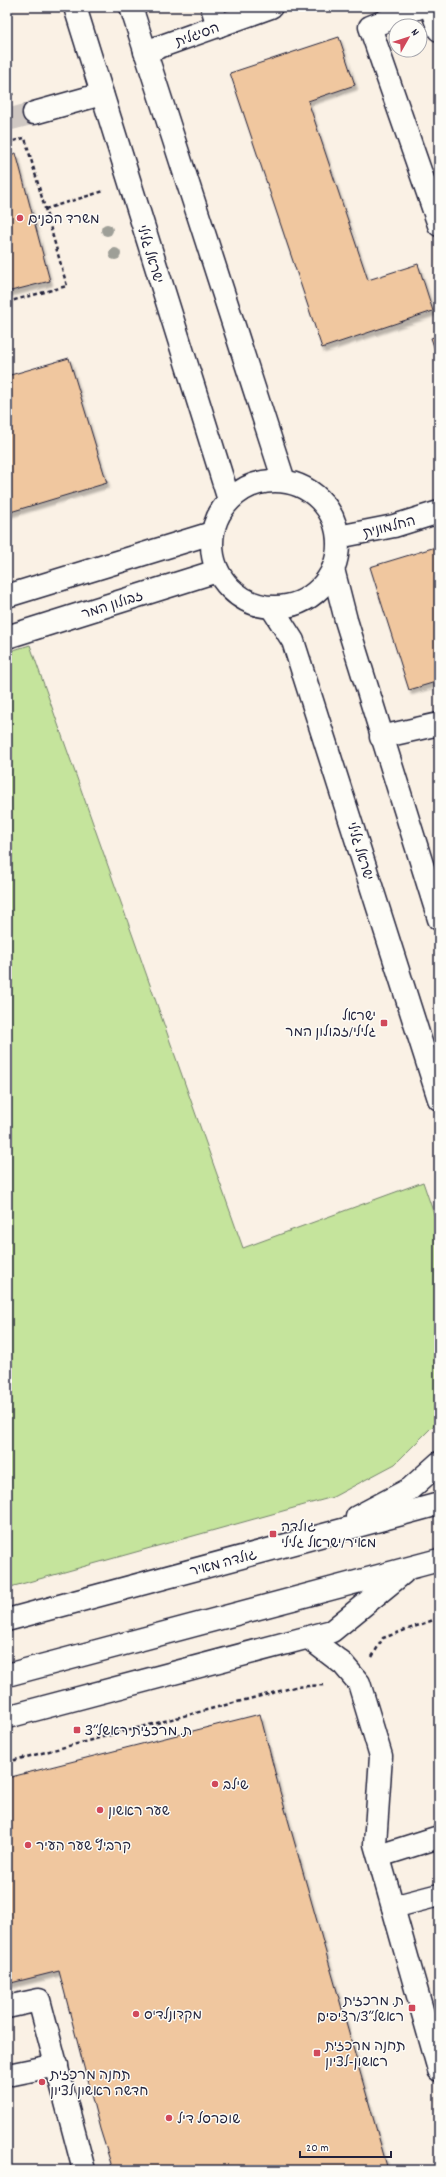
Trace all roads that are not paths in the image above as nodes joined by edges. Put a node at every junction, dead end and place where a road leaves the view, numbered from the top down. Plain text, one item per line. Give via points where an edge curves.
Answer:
1 (75, 7) edge
2 (131, 7) edge
3 (271, 7) edge
4 (420, 7) edge
5 (431, 7) edge
6 (215, 16) edge
7 (439, 30) edge
8 (145, 52) junction
9 (102, 94) junction
10 (34, 113) tunnel mouth
11 (439, 225) edge
12 (284, 481) junction
13 (229, 500) junction
14 (439, 512) edge
15 (212, 533) junction
16 (338, 537) junction
17 (334, 569) junction
18 (217, 571) junction
19 (7, 596) edge
20 (272, 608) junction
21 (7, 637) edge
22 (439, 724) edge
23 (381, 738) junction
24 (439, 919) edge
25 (439, 1099) edge
26 (439, 1463) edge
27 (439, 1504) edge
28 (325, 1535) junction
29 (439, 1560) edge
30 (409, 1568) junction
31 (7, 1620) edge
32 (309, 1638) junction
33 (7, 1675) edge
34 (7, 1717) edge
35 (439, 1837) edge
36 (379, 1856) junction
37 (439, 1895) edge
38 (393, 1907) junction
39 (7, 2008) edge
40 (57, 2065) junction
41 (439, 2070) edge
42 (12, 2074) dead end
43 (84, 2170) edge

1 - 9 street, ישראל גלילי
2 - 8 street
3 - 6 street, הסיגלית
4 - 11 street via 370,27
5 - 7 street
6 - 8 street, הסיגלית
8 - 12 street
9 - 10 street
9 - 13 street, ישראל גלילי
12 - 13 street via 264,481 244,488
12 - 16 street via 304,487 320,500 332,517
13 - 15 street via 218,515
14 - 16 street, החלמונית via 394,526
15 - 18 street via 212,553
15 - 19 street
16 - 17 street
17 - 20 street via 326,582 302,602
17 - 23 street via 346,620
18 - 20 street via 231,590 250,603
18 - 21 street, זבולון המר
20 - 25 street, ישראל גלילי via 293,641
22 - 23 street
23 - 24 street
26 - 28 street via 410,1489
27 - 28 street, גולדה מאיר
28 - 31 street, גולדה מאיר
29 - 30 street
30 - 32 street via 332,1631
30 - 33 street
32 - 34 street
32 - 36 street via 344,1664 359,1683 381,1756 375,1844
35 - 36 street
36 - 38 street
37 - 38 street
38 - 41 street
39 - 40 street via 39,2000
40 - 42 street
40 - 43 street

